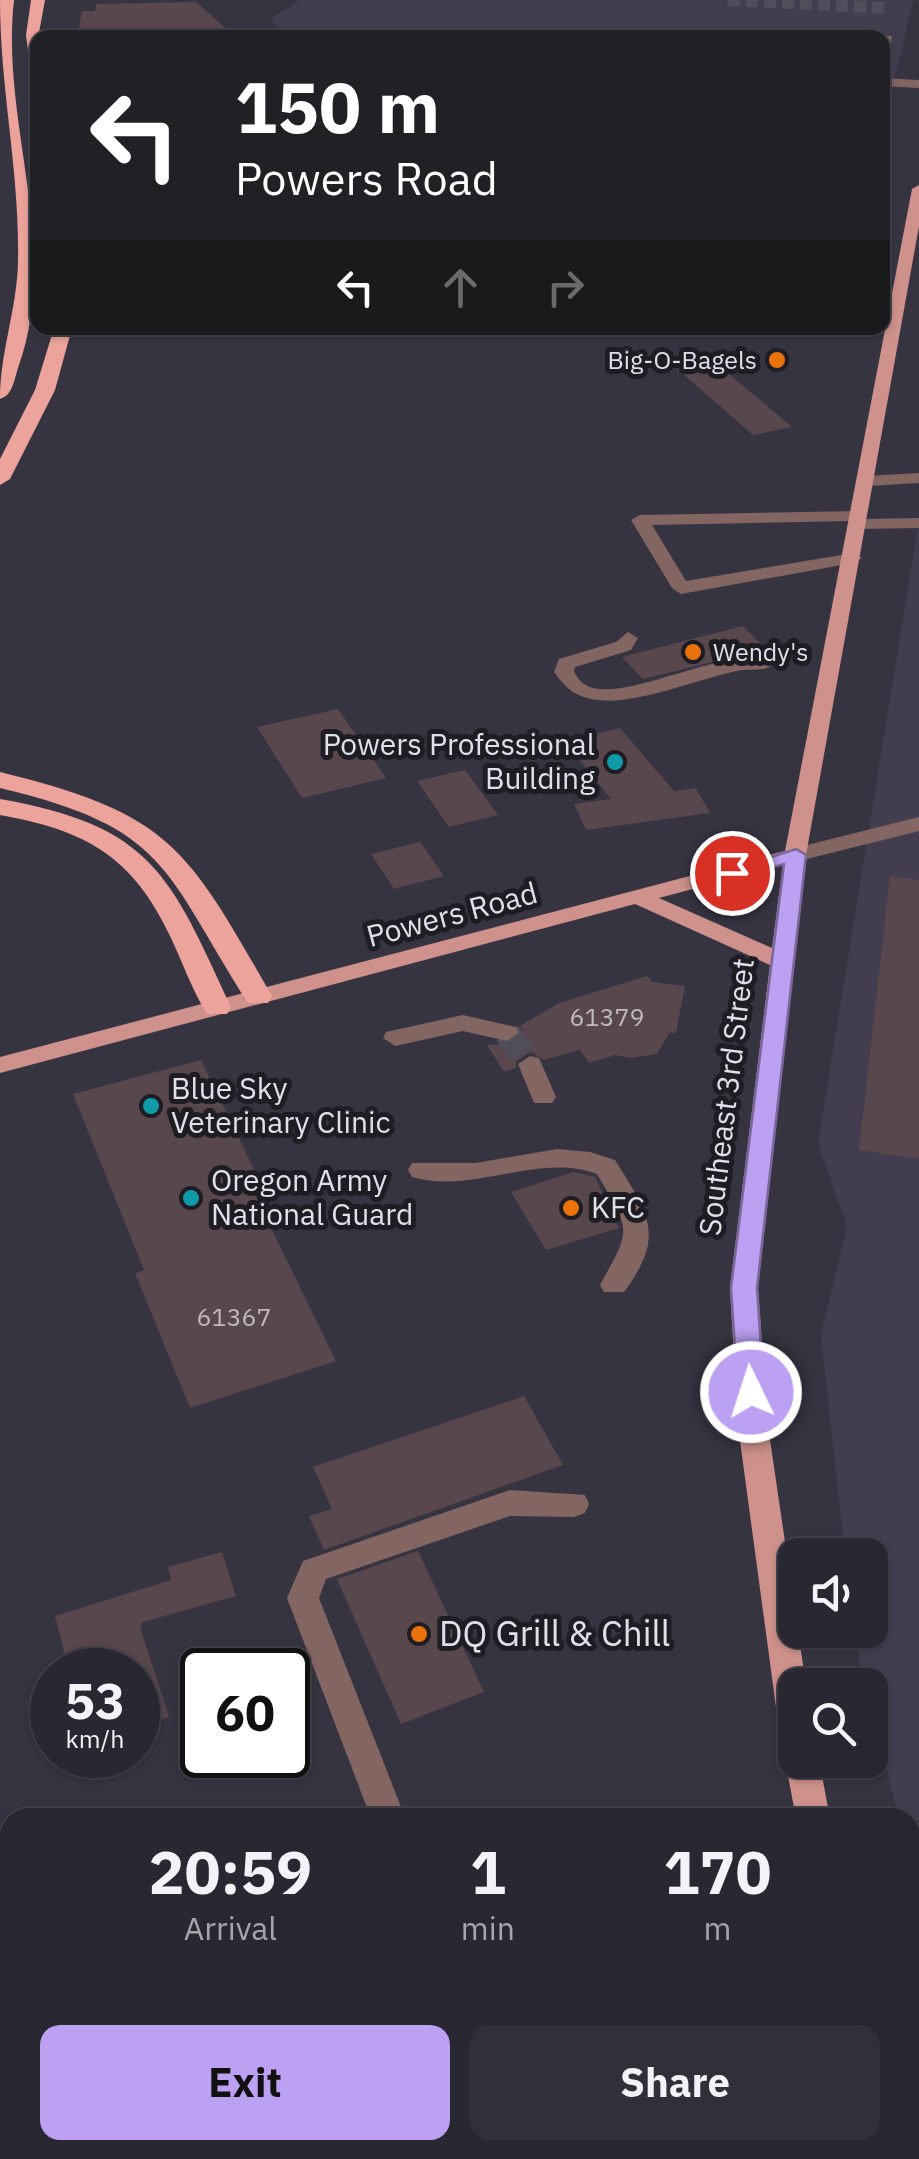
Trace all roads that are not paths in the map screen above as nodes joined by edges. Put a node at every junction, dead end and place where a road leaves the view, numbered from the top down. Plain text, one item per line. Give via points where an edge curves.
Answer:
1 (8, 0) edge
2 (38, 0) edge
3 (34, 30) edge
4 (890, 82) edge
5 (919, 84) edge
6 (919, 189) edge
7 (61, 335) edge
8 (0, 393) edge
9 (0, 478) edge
10 (919, 478) edge
11 (866, 481) junction
12 (859, 520) junction
13 (919, 523) edge
14 (853, 558) junction
15 (628, 638) dead end
16 (764, 664) dead end
17 (0, 780) edge
18 (0, 807) edge
19 (919, 824) edge
20 (796, 855) junction
21 (638, 897) junction
22 (783, 962) junction
23 (258, 996) junction
24 (217, 1008) junction
25 (508, 1033) tunnel mouth
26 (394, 1038) dead end
27 (530, 1064) tunnel mouth
28 (0, 1065) edge
29 (543, 1097) dead end
30 (421, 1170) dead end
31 (614, 1285) dead end
32 (574, 1504) dead end
33 (787, 1668) edge
34 (805, 1778) edge
35 (385, 1808) edge
36 (811, 1808) edge

1 - 8 highway via 1,51 27,217 29,276 19,338
2 - 3 highway
4 - 5 street
6 - 11 main road, Southeast 3rd Street
7 - 9 highway via 41,399
10 - 11 street
11 - 12 main road, Southeast 3rd Street
12 - 13 street
12 - 14 main road, Southeast 3rd Street
12 - 14 street via 640,520 682,588
14 - 20 main road, Southeast 3rd Street
15 - 16 street via 624,646 566,663 564,672 577,689 601,694
17 - 23 highway via 102,806 150,835 185,872
18 - 24 highway via 69,821 134,857 156,884
19 - 20 street, Powers Road
20 - 21 main road, Powers Road
20 - 22 main road, Southeast 3rd Street
21 - 22 main road
21 - 23 main road, Powers Road
22 - 33 main road, Southeast 3rd Street via 744,1288 753,1426
23 - 24 main road, Powers Road
24 - 28 main road, Powers Road
25 - 26 street via 463,1023
27 - 29 street
30 - 31 street via 474,1172 564,1158 606,1167 639,1223 639,1243
32 - 35 street via 510,1503 314,1570 303,1598
34 - 36 main road

